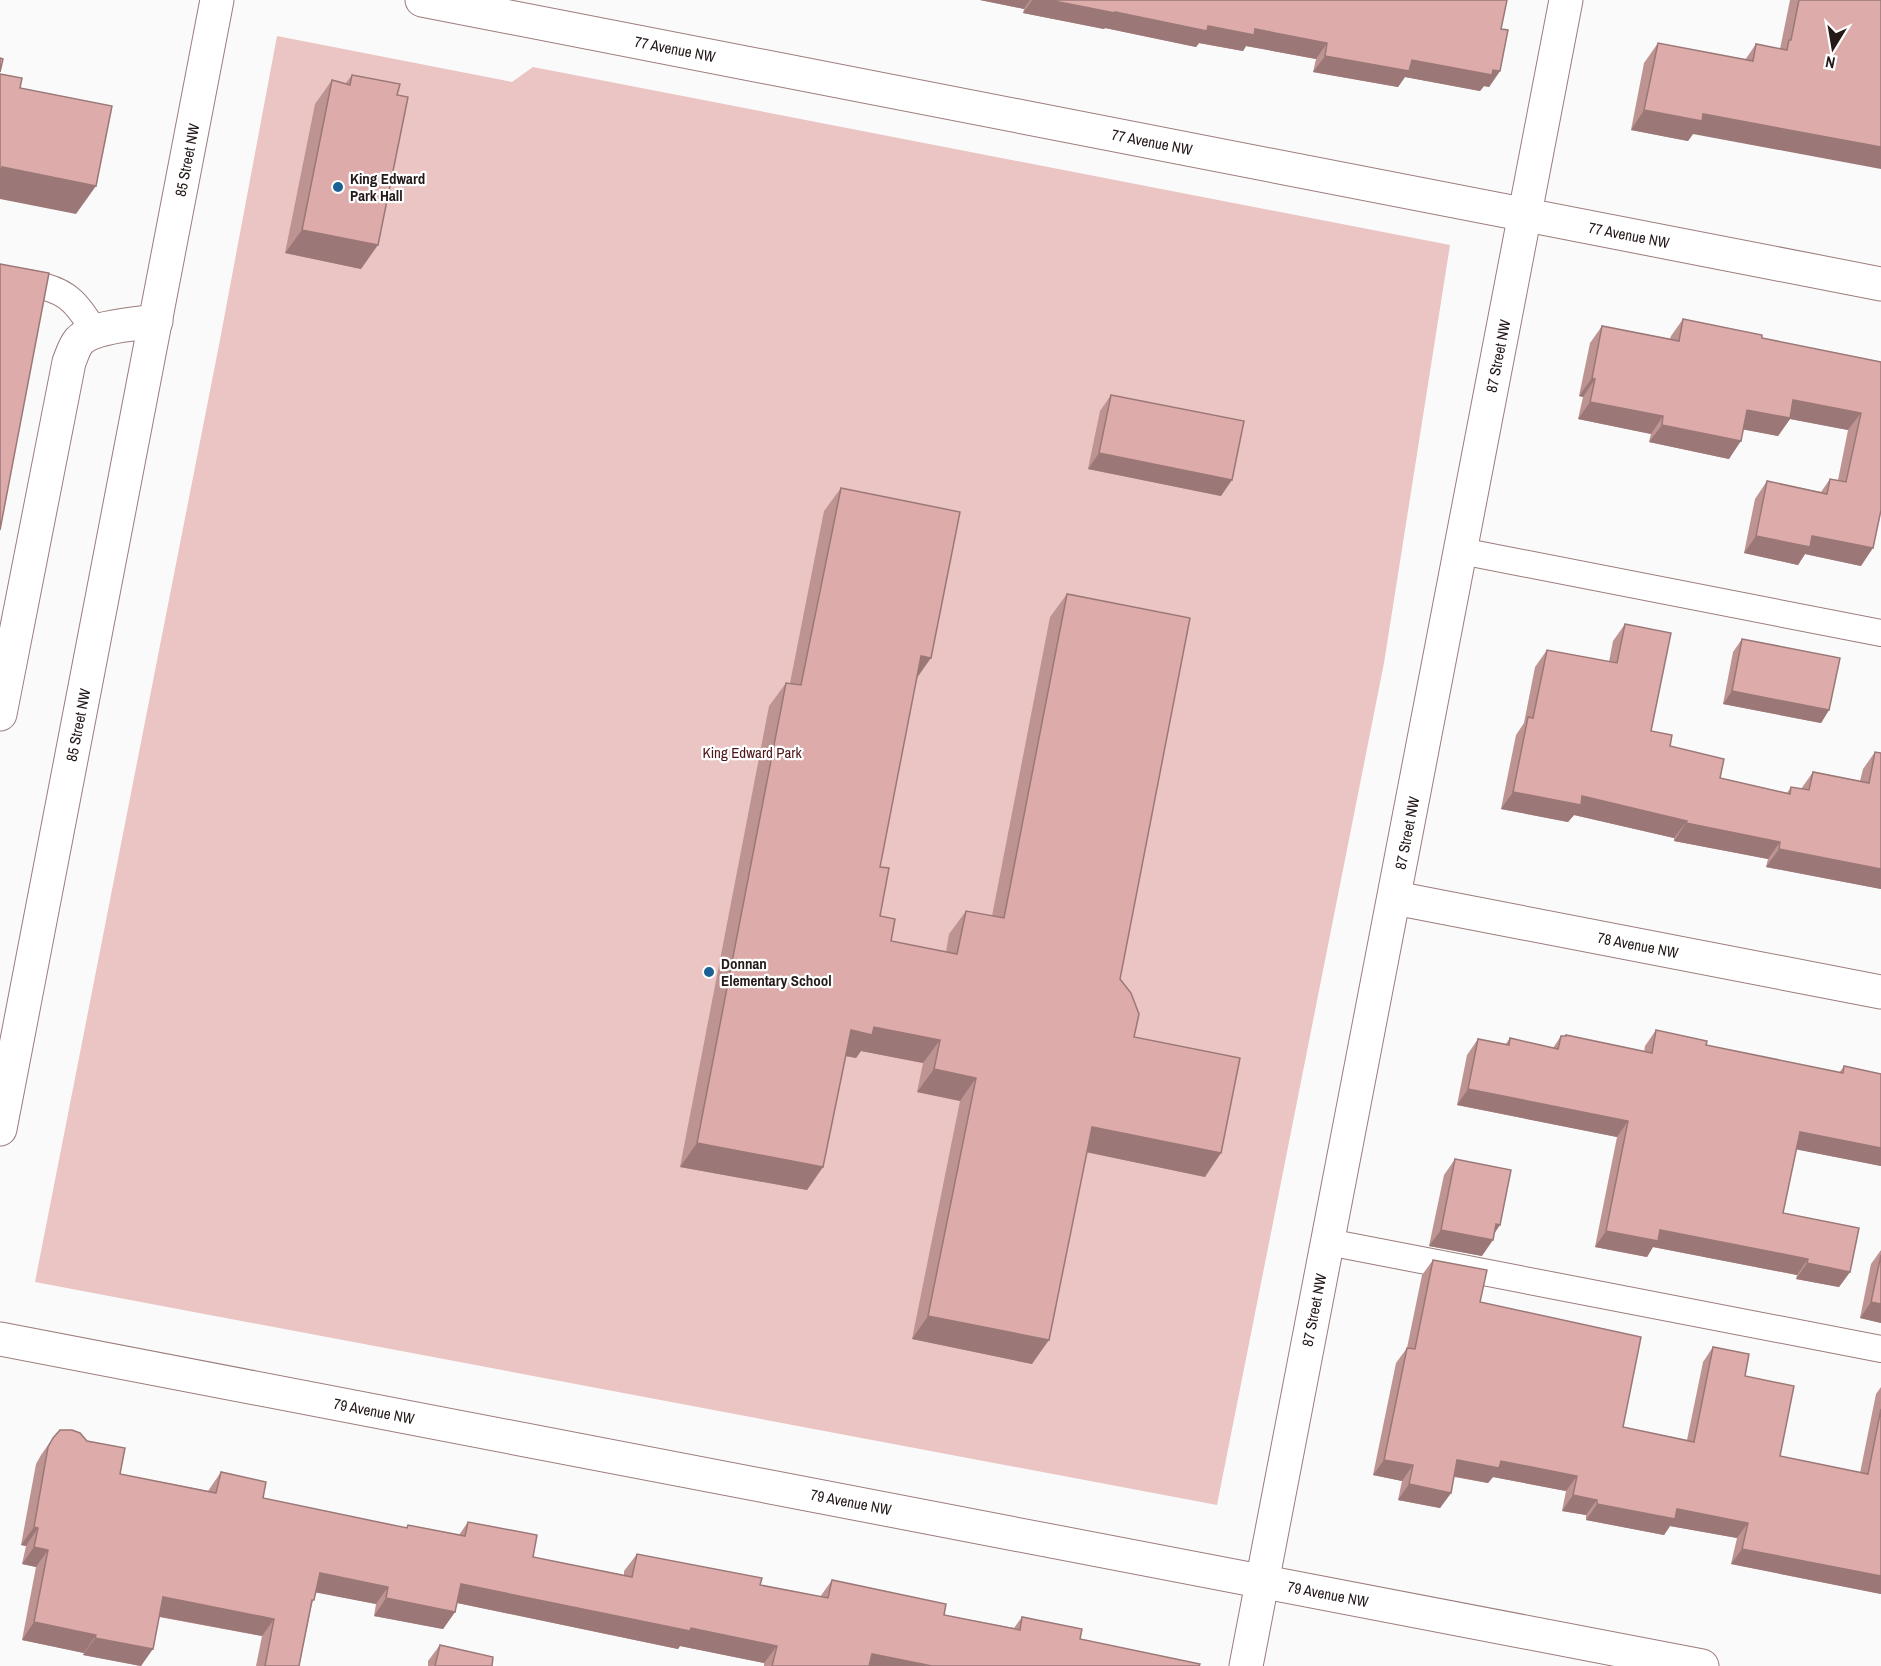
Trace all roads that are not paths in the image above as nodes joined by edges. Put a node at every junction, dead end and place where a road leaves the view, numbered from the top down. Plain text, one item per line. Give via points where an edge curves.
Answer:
1 (217, 0) edge
2 (422, 0) edge
3 (1566, 0) edge
4 (1525, 214) junction
5 (0, 279) edge
6 (1881, 284) edge
7 (156, 321) junction
8 (96, 332) junction
9 (1461, 550) junction
10 (1881, 633) edge
11 (0, 714) edge
12 (1395, 898) junction
13 (1881, 992) edge
14 (0, 1129) edge
15 (1328, 1242) junction
16 (0, 1339) edge
17 (1881, 1348) edge
18 (1262, 1581) junction
19 (1246, 1666) edge
20 (1702, 1666) edge

1 - 7 street, 85 Street NW
2 - 4 street, 77 Avenue NW
3 - 4 street, 87 Street NW
4 - 6 street, 77 Avenue NW
4 - 9 street, 87 Street NW
5 - 8 lane via 56,291 72,301
7 - 8 street
7 - 14 street, 85 Street NW
8 - 11 street via 79,342 69,362
9 - 10 lane
9 - 12 street, 87 Street NW
12 - 13 street, 78 Avenue NW
12 - 15 street, 87 Street NW
15 - 17 lane
15 - 18 street, 87 Street NW
16 - 18 street, 79 Avenue NW
18 - 19 street, 87 Street NW
18 - 20 street, 79 Avenue NW

